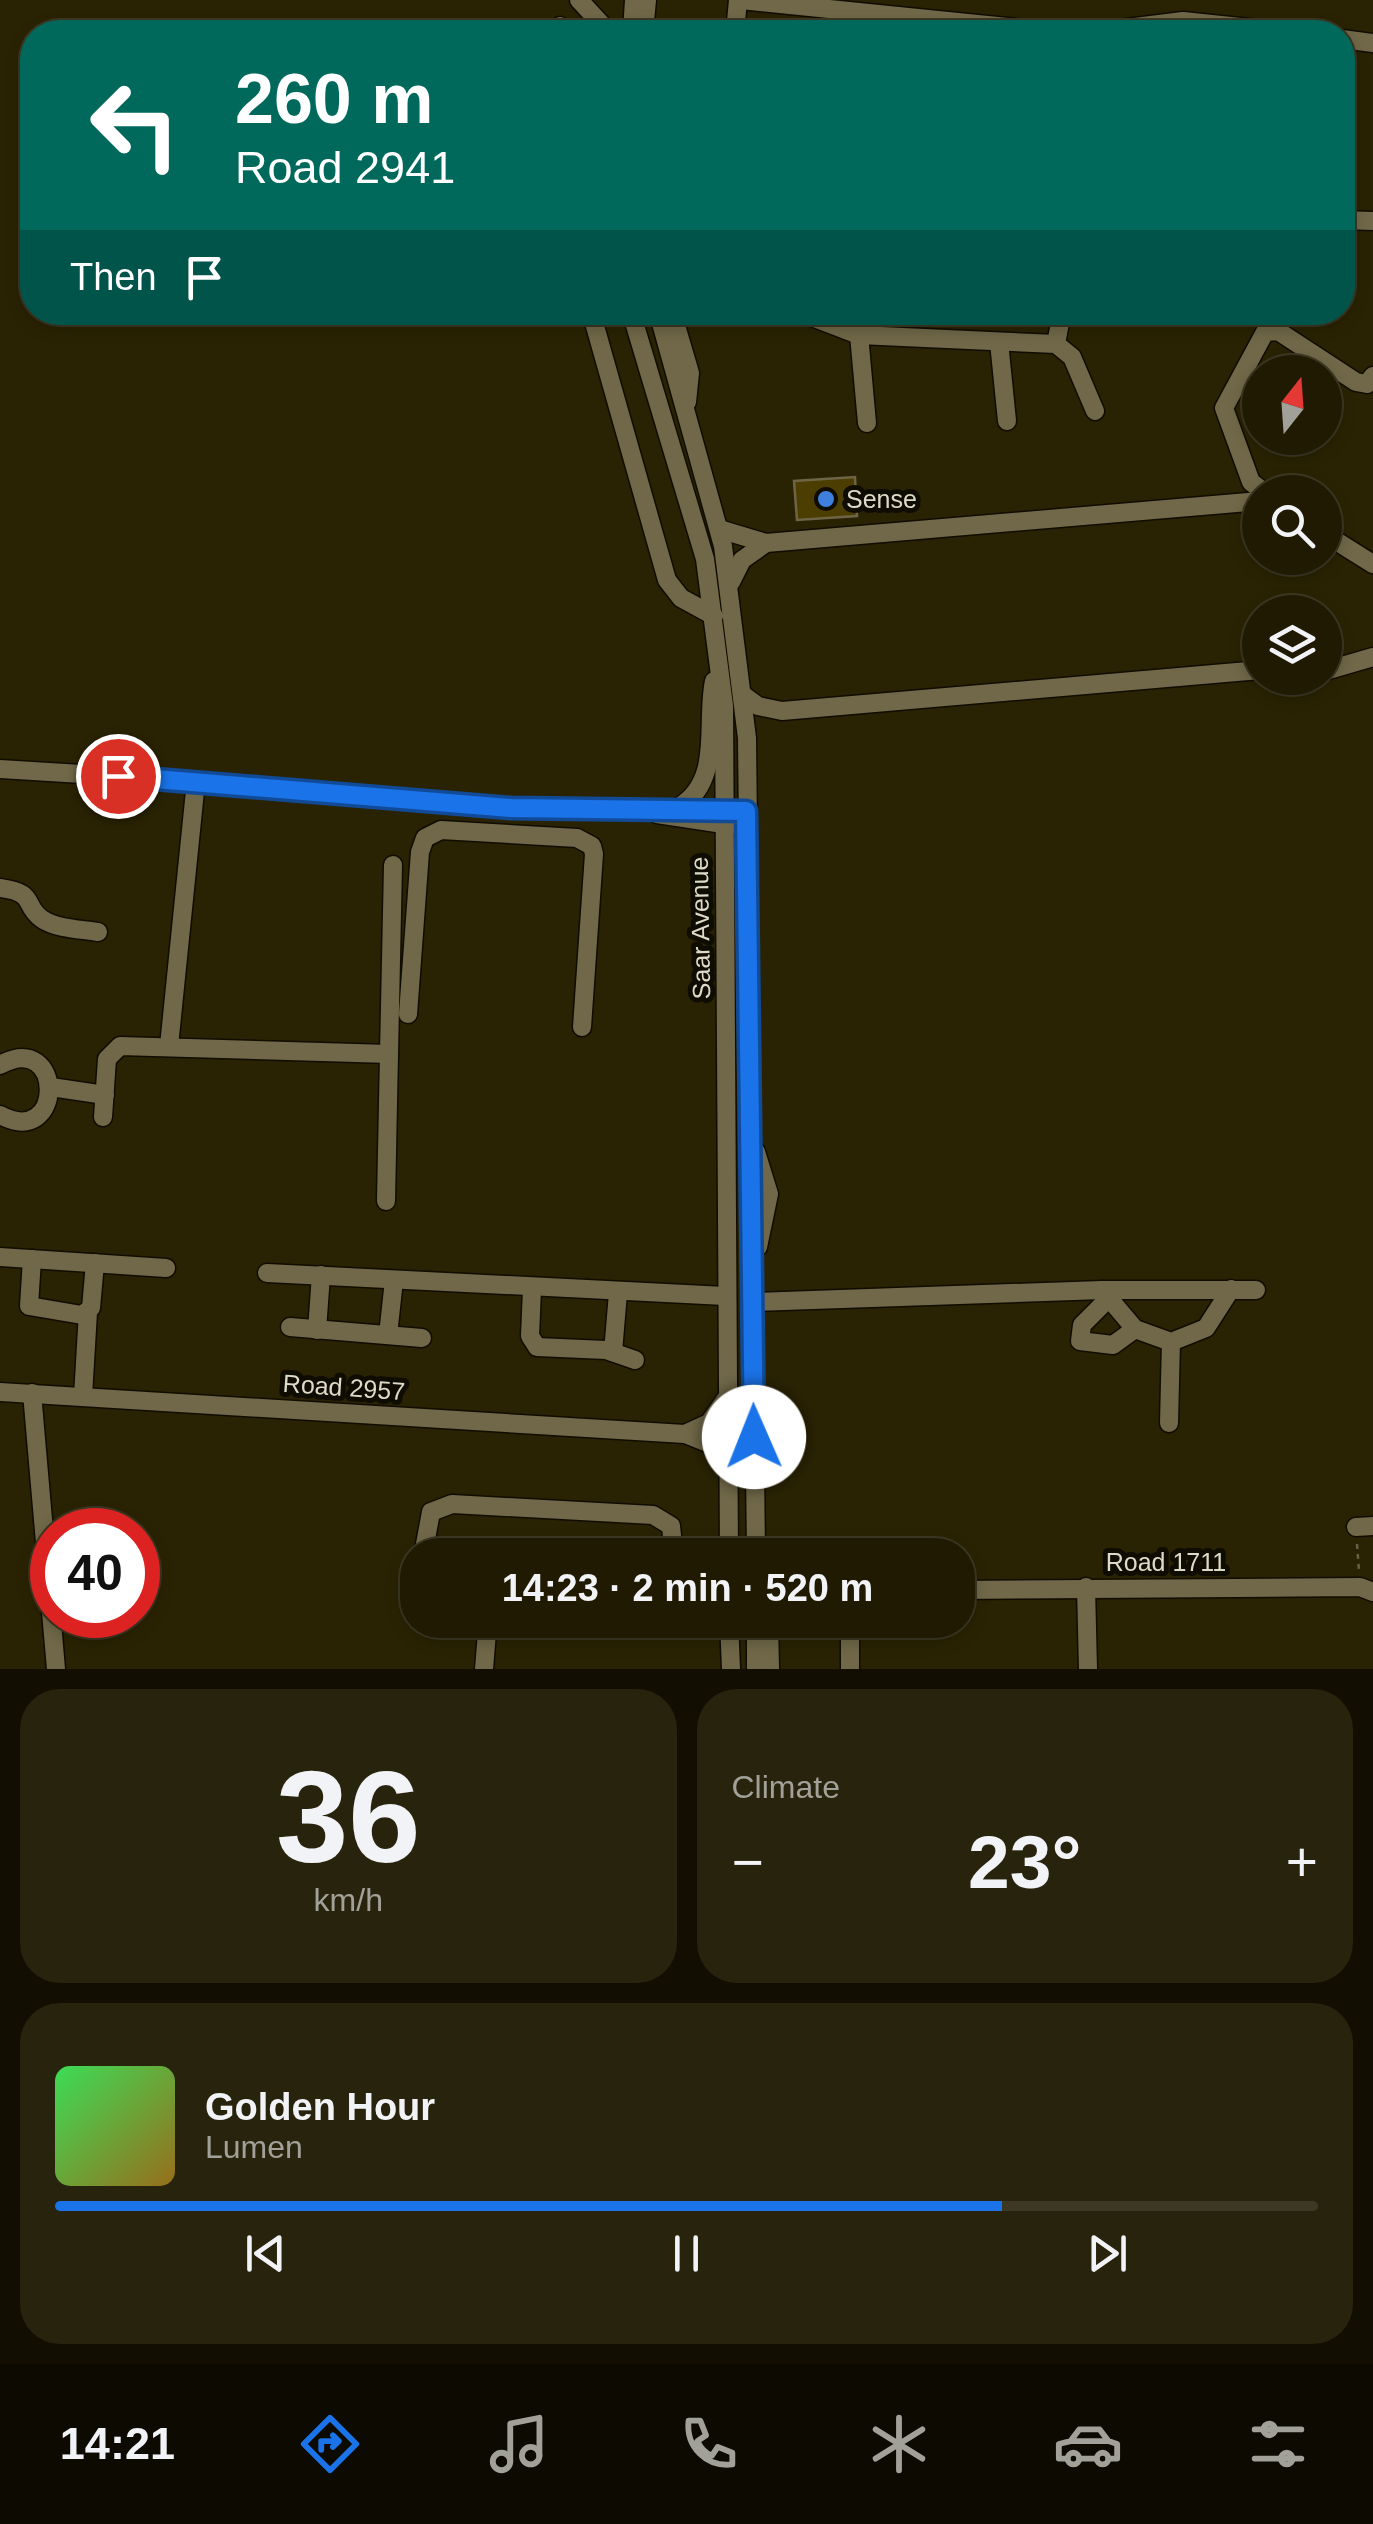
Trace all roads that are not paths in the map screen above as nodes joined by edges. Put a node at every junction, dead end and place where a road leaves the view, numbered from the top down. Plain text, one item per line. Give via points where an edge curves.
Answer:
1 (580, 0) edge
2 (740, 0) edge
3 (844, 11) junction
4 (596, 20) edge
5 (844, 20) edge
6 (918, 20) edge
7 (595, 325) edge
8 (635, 325) edge
9 (673, 325) edge
10 (833, 325) edge
11 (1060, 325) edge
12 (860, 335) junction
13 (999, 342) junction
14 (1056, 344) junction
15 (1373, 376) edge
16 (1096, 411) dead end
17 (1007, 421) dead end
18 (867, 423) dead end
19 (1249, 475) edge
20 (1242, 503) edge
21 (719, 529) junction
22 (766, 543) junction
23 (1342, 545) edge
24 (1373, 564) edge
25 (731, 583) junction
26 (714, 616) junction
27 (1373, 657) edge
28 (720, 661) junction
29 (1342, 666) edge
30 (1242, 672) edge
31 (743, 695) junction
32 (782, 711) junction
33 (747, 738) junction
34 (0, 769) edge
35 (196, 781) junction
36 (511, 808) junction
37 (680, 808) junction
38 (647, 811) junction
39 (722, 817) junction
40 (746, 818) junction
41 (509, 834) junction
42 (393, 865) dead end
43 (0, 888) edge
44 (98, 932) dead end
45 (408, 1014) dead end
46 (582, 1027) dead end
47 (169, 1046) junction
48 (389, 1054) junction
49 (0, 1065) edge
50 (51, 1087) junction
51 (104, 1095) junction
52 (0, 1115) edge
53 (103, 1117) dead end
54 (386, 1201) dead end
55 (0, 1258) edge
56 (32, 1260) junction
57 (95, 1263) junction
58 (166, 1268) dead end
59 (267, 1273) dead end
60 (322, 1275) junction
61 (394, 1280) junction
62 (532, 1289) junction
63 (1231, 1290) junction
64 (1256, 1290) dead end
65 (618, 1293) junction
66 (1105, 1294) junction
67 (725, 1296) junction
68 (752, 1302) junction
69 (88, 1312) junction
70 (290, 1327) dead end
71 (1135, 1329) junction
72 (317, 1330) junction
73 (388, 1335) junction
74 (422, 1338) dead end
75 (1171, 1342) junction
76 (613, 1352) junction
77 (635, 1360) dead end
78 (0, 1392) edge
79 (32, 1394) junction
80 (728, 1394) junction
81 (84, 1396) junction
82 (1169, 1422) dead end
83 (685, 1434) junction
84 (730, 1472) junction
85 (756, 1505) junction
86 (426, 1538) edge
87 (672, 1538) edge
88 (729, 1538) edge
89 (756, 1538) edge
90 (766, 1538) edge
91 (1086, 1587) junction
92 (975, 1590) edge
93 (1366, 1590) edge
94 (487, 1638) edge
95 (730, 1638) edge
96 (756, 1638) edge
97 (769, 1638) edge
98 (850, 1638) edge
99 (730, 1668) edge
100 (56, 1669) edge
101 (484, 1669) edge
102 (756, 1669) edge
103 (770, 1669) edge
104 (850, 1669) edge
105 (1088, 1669) edge

1 - 4 street
2 - 3 street
3 - 5 street
3 - 6 street
7 - 26 street via 666,580 681,598
8 - 26 street, Saar Avenue via 696,521
9 - 21 street, Saar Avenue via 685,407
10 - 12 street
11 - 14 street
12 - 13 street
12 - 18 street
13 - 14 street
13 - 17 street
14 - 16 street via 1072,357
15 - 19 street via 1367,384 1356,382 1278,331 1265,332 1224,408
20 - 22 street
21 - 22 street
21 - 25 street, Saar Avenue
22 - 25 street via 742,560
23 - 24 street
25 - 31 street, Saar Avenue
26 - 28 street, Saar Avenue
27 - 29 street
28 - 37 street via 706,775
28 - 39 street, Saar Avenue
30 - 32 street
31 - 32 street
31 - 33 street, Saar Avenue
32 - 33 street
33 - 40 street, Saar Avenue
34 - 35 street
35 - 36 street
35 - 47 street
36 - 38 street
36 - 41 street
37 - 38 street
37 - 39 street
38 - 39 street via 679,820
39 - 40 street
39 - 67 street, Saar Avenue
40 - 68 street, Saar Avenue
41 - 45 street via 442,830 426,838
41 - 46 street via 577,838 592,846
42 - 48 street
43 - 44 street via 30,898 37,916 54,925
47 - 48 street
47 - 51 street via 111,1050
48 - 54 street
49 - 50 street via 30,1060
50 - 51 street
50 - 52 street via 35,1117 13,1121
51 - 53 street
55 - 56 street
56 - 57 street
56 - 69 street via 31,1309
57 - 58 street
57 - 69 street
59 - 60 street
60 - 61 street
60 - 72 street
61 - 62 street
61 - 73 street
62 - 65 street
62 - 76 street via 533,1344
63 - 64 street
63 - 66 street
63 - 75 street via 1206,1328
65 - 67 street
65 - 76 street
66 - 68 street
66 - 71 street
66 - 71 street via 1082,1326 1080,1341 1113,1345
67 - 80 street, Saar Avenue
68 - 85 street, Saar Avenue
69 - 81 street
70 - 72 street
71 - 75 street
72 - 73 street
73 - 74 street
75 - 82 street
76 - 77 street
78 - 79 street, Road 2957
79 - 81 street, Road 2957
79 - 100 street
80 - 83 street via 708,1423
80 - 84 street, Saar Avenue
81 - 83 street, Road 2957
83 - 84 street via 710,1444
84 - 88 street, Saar Avenue
85 - 89 street, Saar Avenue
85 - 90 street
86 - 87 street via 431,1512 452,1504 653,1515 671,1526
91 - 92 street, Road 1711
91 - 93 street, Road 1711
91 - 105 street
94 - 101 street
95 - 99 street
96 - 102 street
97 - 103 street
98 - 104 street

